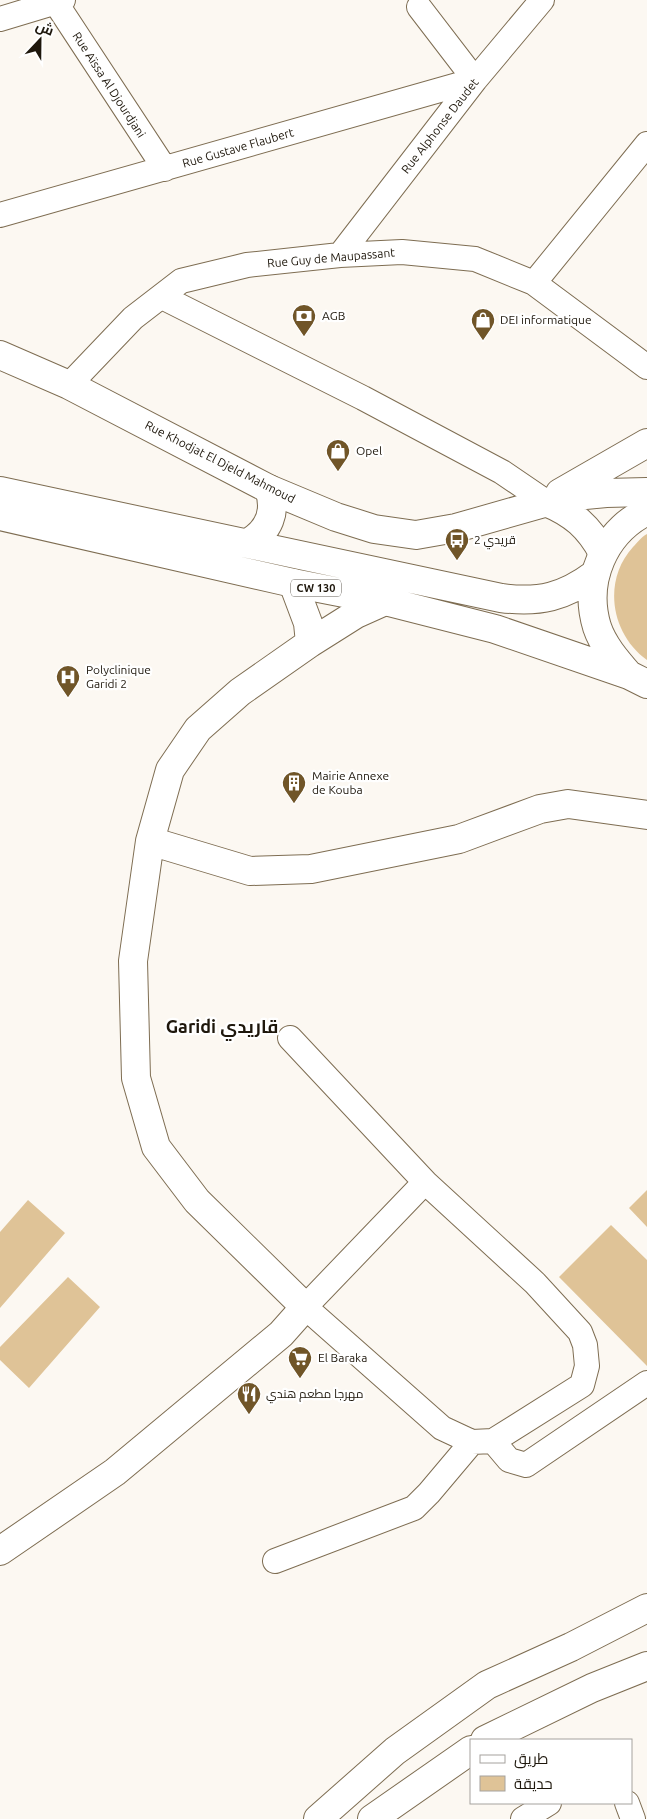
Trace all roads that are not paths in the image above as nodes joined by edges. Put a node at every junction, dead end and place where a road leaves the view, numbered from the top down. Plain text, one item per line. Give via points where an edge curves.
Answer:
1 (542, 0) edge
2 (57, 1) edge
3 (419, 7) dead end
4 (0, 19) edge
5 (475, 80) junction
6 (647, 144) edge
7 (165, 169) junction
8 (0, 215) edge
9 (340, 255) junction
10 (534, 283) junction
11 (162, 297) junction
12 (0, 355) edge
13 (647, 366) edge
14 (69, 385) junction
15 (647, 443) edge
16 (269, 489) junction
17 (0, 491) edge
18 (647, 492) edge
19 (546, 502) junction
20 (647, 511) edge
21 (0, 516) edge
22 (248, 543) junction
23 (599, 563) junction
24 (294, 583) junction
25 (385, 601) junction
26 (310, 643) junction
27 (638, 680) edge
28 (647, 815) edge
29 (150, 841) junction
30 (290, 1038) dead end
31 (425, 1182) junction
32 (305, 1307) junction
33 (647, 1383) edge
34 (482, 1441) junction
35 (0, 1551) edge
36 (275, 1561) dead end
37 (647, 1608) edge
38 (647, 1621) edge
39 (571, 1646) junction
40 (647, 1666) edge
41 (487, 1739) edge
42 (470, 1751) edge
43 (547, 1804) edge
44 (627, 1804) edge
45 (318, 1819) edge
46 (372, 1819) edge
47 (523, 1819) edge
48 (633, 1819) edge

1 - 5 street, Rue Alphonse Daudet
2 - 4 street
2 - 7 street, Rue Aïssa Al Djourdjani
3 - 5 street
5 - 7 street, Rue Gustave Flaubert
5 - 9 street, Rue Alphonse Daudet
6 - 10 street
7 - 8 street, Rue Gustave Flaubert
9 - 10 street, Rue Guy de Maupassant via 402,252 475,259
9 - 11 street, Rue Guy de Maupassant via 247,265 181,281
10 - 13 street, Rue Guy de Maupassant
11 - 14 street, Rue Guy de Maupassant via 133,318
11 - 19 street via 502,472
12 - 14 main road, Rue Khodjat El Djeld Mahmoud
14 - 16 main road, Rue Khodjat El Djeld Mahmoud
15 - 19 main road
16 - 19 main road, Rue Khodjat El Djeld Mahmoud via 374,529 416,535 456,528
16 - 22 main road via 273,506 268,524
17 - 22 main road, CW 130
18 - 19 main road via 584,495
19 - 23 main road via 584,525 595,538
20 - 23 main road via 617,533
21 - 24 main road, CW 130
22 - 23 main road, CW 130 via 521,600 541,599 579,586
23 - 27 main road via 592,601 598,628 610,652
24 - 25 main road, CW 130
24 - 26 main road via 308,623
25 - 26 main road via 356,614
25 - 27 main road, CW 130 via 495,629
26 - 29 main road via 240,692 198,729 170,770
28 - 29 main road via 568,804 540,809 459,839 310,869 250,871
29 - 32 main road via 133,961 136,1078 156,1147 198,1201
30 - 31 street
31 - 32 street
31 - 34 street via 534,1284 580,1332 585,1346 587,1366 582,1385
32 - 34 street via 442,1428
32 - 35 main road via 281,1334 115,1472
33 - 34 street via 526,1465 509,1460
34 - 36 street via 414,1508
37 - 39 main road
38 - 39 main road
39 - 45 main road via 487,1685 395,1751
40 - 41 main road via 592,1688
42 - 46 main road
43 - 47 street
44 - 48 street

